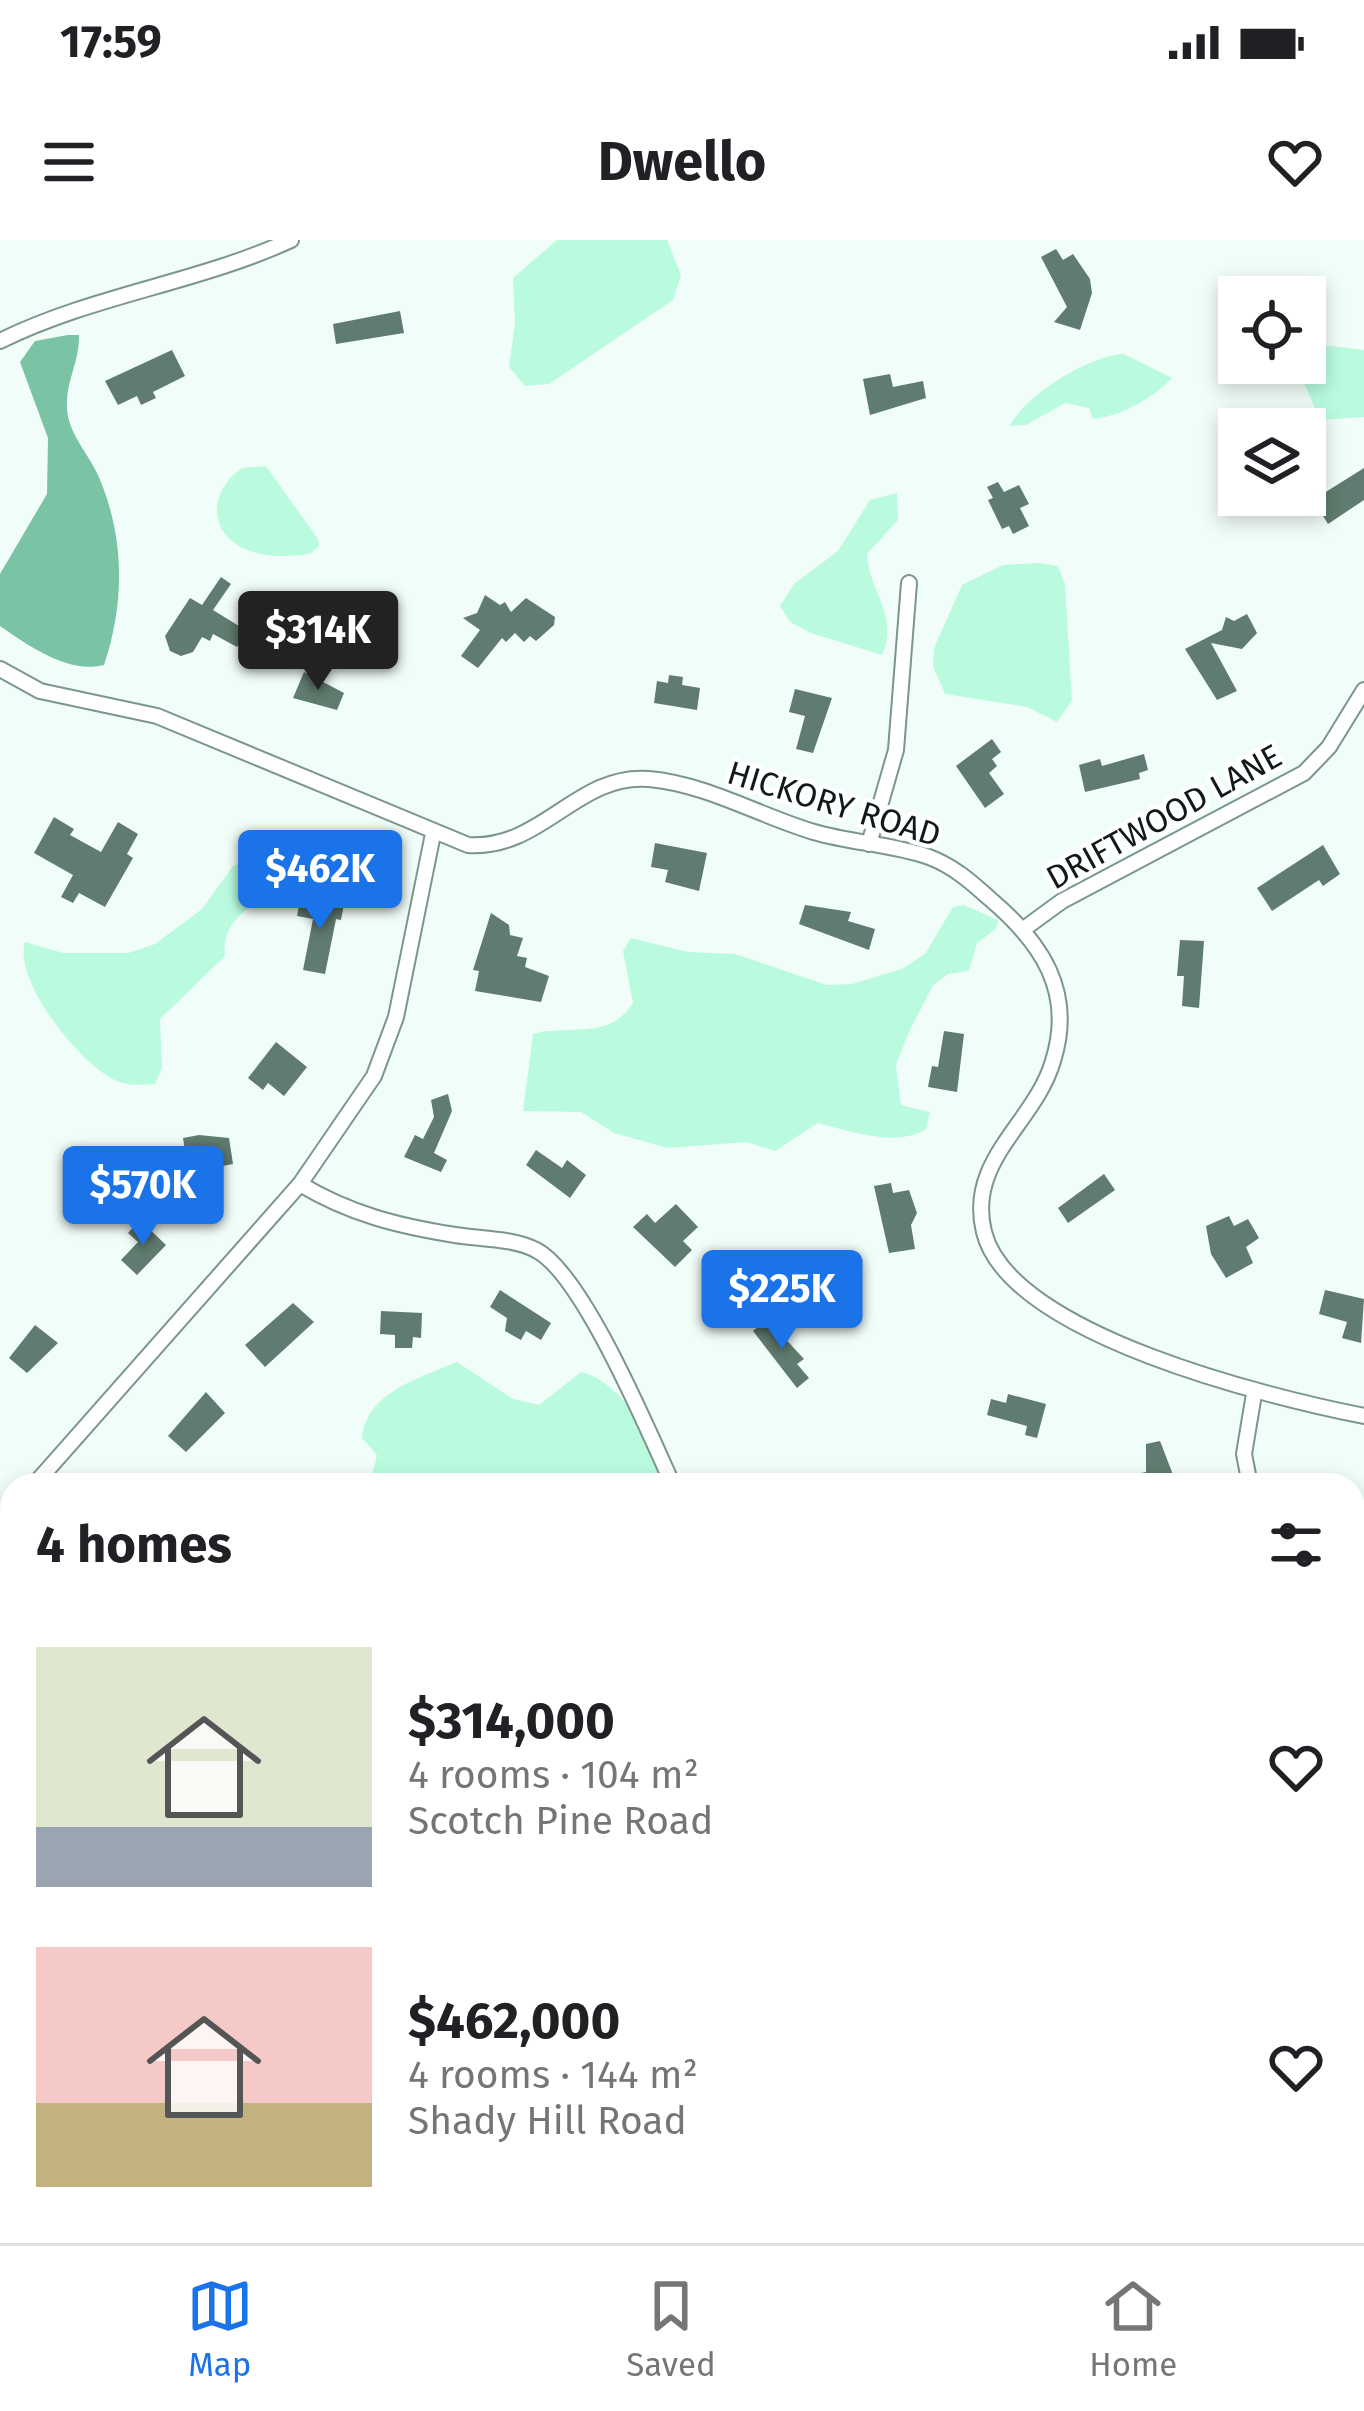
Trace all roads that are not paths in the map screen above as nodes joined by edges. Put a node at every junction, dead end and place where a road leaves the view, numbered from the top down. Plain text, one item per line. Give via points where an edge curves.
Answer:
1 (291, 240) edge
2 (0, 341) edge
3 (909, 583) dead end
4 (0, 669) edge
5 (1364, 690) edge
6 (433, 834) junction
7 (869, 844) junction
8 (1025, 928) junction
9 (300, 1184) junction
10 (1254, 1394) junction
11 (1364, 1416) edge
12 (45, 1473) edge
13 (668, 1473) edge
14 (1248, 1473) edge

1 - 2 street
3 - 7 street via 896,750
4 - 6 street, HICKORY ROAD via 40,691 157,716
5 - 8 street, DRIFTWOOD LANE via 1304,773
6 - 7 street, HICKORY ROAD via 468,845 518,840 588,789 653,779
6 - 9 street via 396,1017 374,1076
7 - 8 street, HICKORY ROAD via 957,870
8 - 10 street, HICKORY ROAD via 1058,984 1063,1017 1052,1066 994,1158 980,1197 985,1237 1008,1274 1054,1310
9 - 12 street
9 - 13 street via 340,1208 400,1227 536,1250 560,1270
10 - 11 street, HICKORY ROAD
10 - 14 street

